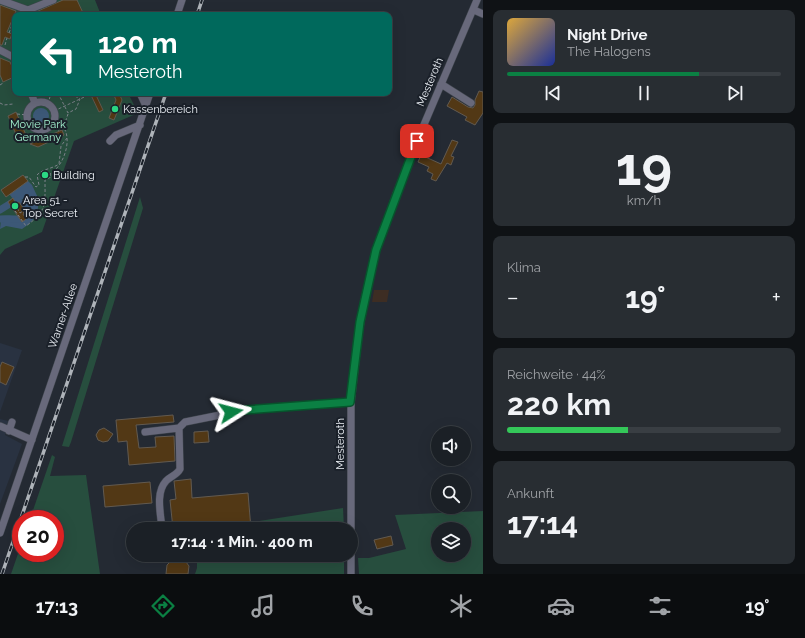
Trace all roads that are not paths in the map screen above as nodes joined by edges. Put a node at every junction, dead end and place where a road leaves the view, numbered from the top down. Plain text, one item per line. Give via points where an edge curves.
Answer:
1 (0, 0) edge
2 (53, 0) edge
3 (182, 0) edge
4 (477, 0) edge
5 (474, 10) junction
6 (178, 12) edge
7 (483, 14) edge
8 (0, 50) edge
9 (12, 56) edge
10 (441, 84) junction
11 (32, 96) edge
12 (141, 96) edge
13 (149, 96) edge
14 (35, 103) junction
15 (471, 103) dead end
16 (146, 106) junction
17 (140, 125) junction
18 (110, 140) dead end
19 (350, 402) junction
20 (12, 422) dead end
21 (0, 426) edge
22 (179, 428) junction
23 (9, 431) junction
24 (145, 432) dead end
25 (32, 440) junction
26 (3, 515) edge
27 (162, 522) edge
28 (351, 522) edge
29 (0, 532) edge
30 (352, 562) edge
31 (352, 574) edge

1 - 2 street via 28,10
3 - 6 street
4 - 5 street, Mesteroth
5 - 7 street
5 - 10 street, Mesteroth
8 - 9 street
10 - 15 street
10 - 19 street, Mesteroth via 376,250 359,331
11 - 14 street
12 - 16 street
13 - 16 street, Warner-Allee
14 - 14 street via 27,115 31,126 39,130 53,122 54,111 44,102
16 - 17 street, Warner-Allee
17 - 18 street
17 - 25 street, Warner-Allee
19 - 22 street via 245,410 185,422
19 - 28 street, Mesteroth
20 - 23 street
21 - 23 street
22 - 24 street
22 - 27 street via 180,469 165,482 161,490
23 - 25 street
25 - 26 street, Warner-Allee
26 - 29 street, Warner-Allee
30 - 31 street, Mesteroth

